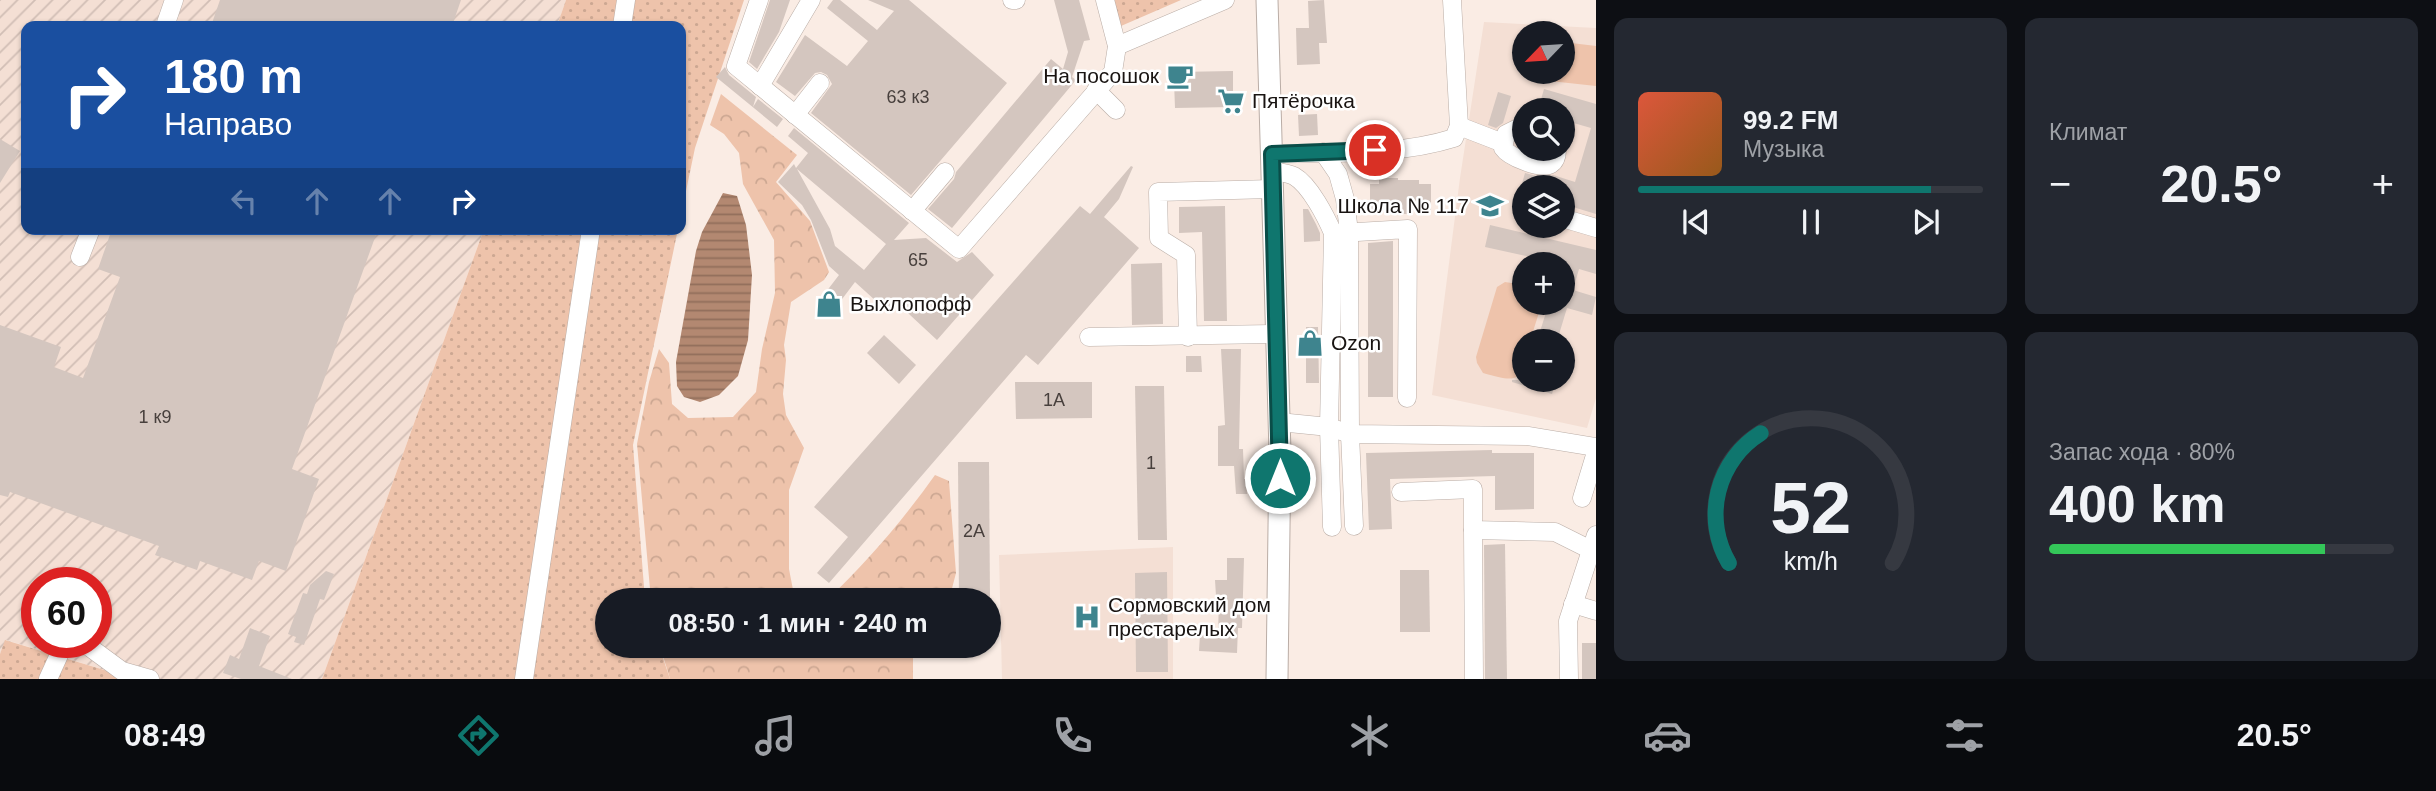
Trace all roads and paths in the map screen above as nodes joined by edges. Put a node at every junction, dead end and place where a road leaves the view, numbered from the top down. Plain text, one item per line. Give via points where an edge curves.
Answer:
1 (174, 0) edge
2 (626, 0) edge
3 (759, 0) edge
4 (811, 0) edge
5 (1104, 0) edge
6 (1225, 0) edge
7 (1267, 0) edge
8 (1452, 0) edge
9 (167, 21) edge
10 (623, 21) edge
11 (1117, 46) junction
12 (820, 83) dead end
13 (761, 86) junction
14 (1096, 90) junction
15 (1116, 110) dead end
16 (795, 115) junction
17 (1459, 126) junction
18 (1512, 130) edge
19 (1503, 143) junction
20 (1323, 152) junction
21 (1512, 156) edge
22 (1526, 161) edge
23 (1554, 161) edge
24 (1272, 171) junction
25 (945, 172) dead end
26 (912, 211) junction
27 (1575, 222) edge
28 (1596, 228) edge
29 (1341, 232) junction
30 (89, 235) edge
31 (590, 235) edge
32 (80, 257) dead end
33 (1277, 334) junction
34 (1089, 337) dead end
35 (1188, 337) junction
36 (1407, 398) dead end
37 (1279, 422) junction
38 (1329, 427) junction
39 (1350, 434) junction
40 (1596, 449) edge
41 (1401, 492) dead end
42 (1582, 498) dead end
43 (1354, 526) dead end
44 (1332, 527) dead end
45 (1473, 530) junction
46 (1594, 542) edge
47 (1573, 604) junction
48 (1596, 611) edge
49 (48, 679) edge
50 (150, 679) edge
51 (524, 679) edge
52 (1276, 679) edge
53 (1474, 679) edge
54 (1569, 679) edge

1 - 9 street
2 - 10 street
3 - 13 street via 736,66
4 - 13 street
5 - 11 street
6 - 11 street
7 - 24 main road
8 - 17 street
11 - 14 street via 1112,72
12 - 16 street
13 - 16 street
14 - 15 street
14 - 26 street via 959,249
16 - 26 street
17 - 19 street
17 - 20 street via 1454,138 1430,145
18 - 19 street
19 - 21 street
20 - 24 street
20 - 29 street via 1338,174 1345,199
22 - 23 street via 1542,166
24 - 29 street via 1294,176
24 - 33 main road
24 - 35 street via 1158,192 1159,238 1186,255
25 - 26 street
27 - 28 street
29 - 36 street via 1408,229
29 - 38 street
29 - 39 street
30 - 32 street
31 - 51 street
33 - 35 street
33 - 37 main road
34 - 35 street
37 - 38 street
37 - 52 main road
38 - 39 street
38 - 44 street
39 - 40 street via 1528,436
39 - 43 street
40 - 42 street
41 - 45 street via 1473,489
45 - 46 street via 1555,532
45 - 53 street
46 - 47 street
47 - 48 street
47 - 54 street via 1568,621
49 - 50 street via 64,644 88,646 122,671

